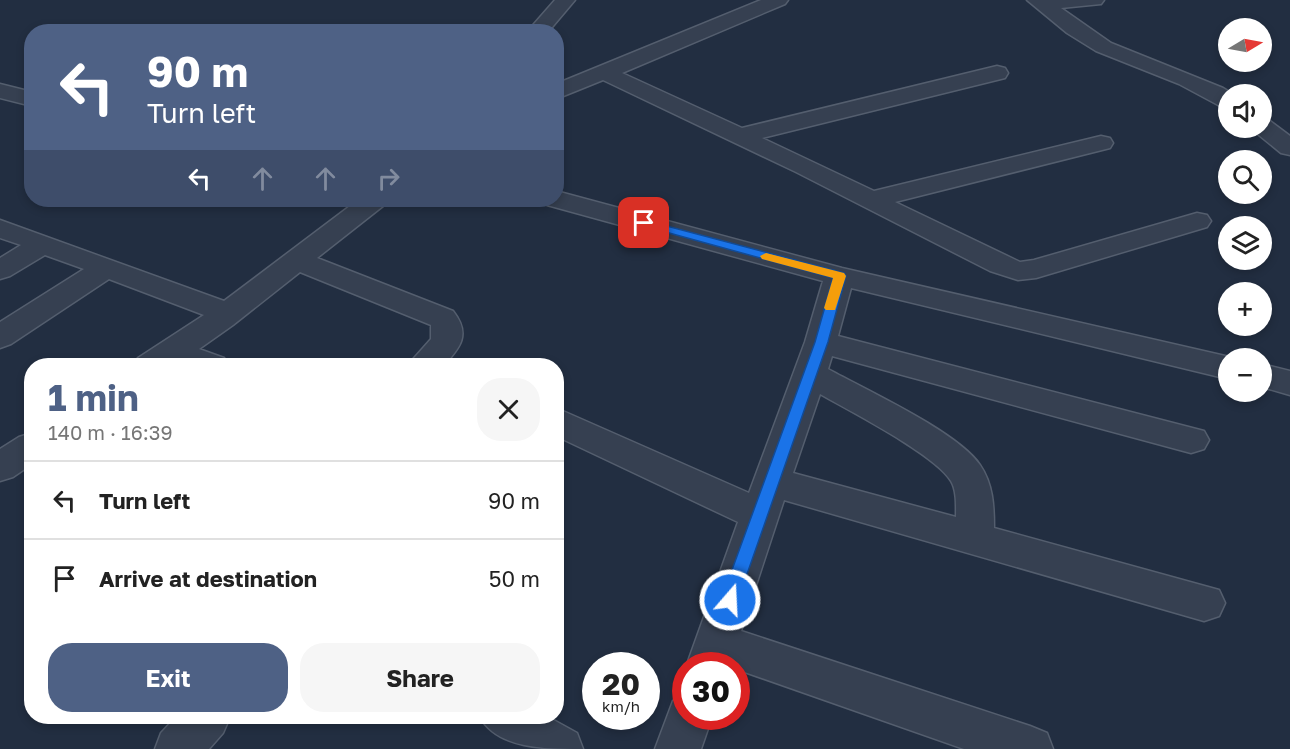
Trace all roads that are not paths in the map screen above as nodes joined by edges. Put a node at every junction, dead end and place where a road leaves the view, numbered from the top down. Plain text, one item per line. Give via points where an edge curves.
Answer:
1 (778, 0) edge
2 (1094, 0) edge
3 (560, 1) edge
4 (1040, 2) edge
5 (543, 24) edge
6 (603, 72) junction
7 (997, 73) dead end
8 (564, 89) edge
9 (0, 91) edge
10 (1218, 95) edge
11 (24, 97) edge
12 (1272, 134) edge
13 (739, 136) junction
14 (1101, 143) dead end
15 (1290, 148) edge
16 (871, 200) junction
17 (564, 202) edge
18 (365, 207) edge
19 (1197, 221) dead end
20 (0, 228) edge
21 (44, 244) junction
22 (296, 260) junction
23 (106, 268) junction
24 (0, 270) edge
25 (840, 276) junction
26 (228, 313) junction
27 (0, 337) edge
28 (162, 358) edge
29 (430, 358) edge
30 (815, 358) junction
31 (1218, 367) edge
32 (1272, 378) edge
33 (1290, 383) edge
34 (564, 424) edge
35 (1191, 440) dead end
36 (766, 499) junction
37 (975, 538) junction
38 (1204, 603) dead end
39 (712, 652) edge
40 (750, 666) edge
41 (201, 724) edge
42 (515, 724) edge
43 (685, 730) edge
44 (178, 749) edge
45 (560, 749) edge
46 (678, 749) edge
47 (1030, 749) edge

1 - 6 street
2 - 4 street
3 - 5 street
4 - 10 street via 1103,47 1185,76
6 - 8 street
6 - 13 street
7 - 13 street
9 - 11 street
12 - 15 street
13 - 16 street
14 - 16 street
16 - 19 street via 1018,271
17 - 25 street
18 - 22 street
20 - 21 street
21 - 23 street
21 - 24 street
22 - 26 street
22 - 29 street via 442,318 449,330 448,339
23 - 26 street
23 - 27 street
25 - 30 street
25 - 31 street
26 - 28 street
30 - 35 street
30 - 36 street
30 - 37 street via 956,461 967,474 973,493
32 - 33 street
34 - 36 street
36 - 37 street
36 - 39 street
37 - 38 street
40 - 47 street
41 - 44 street
42 - 45 street
43 - 46 street

